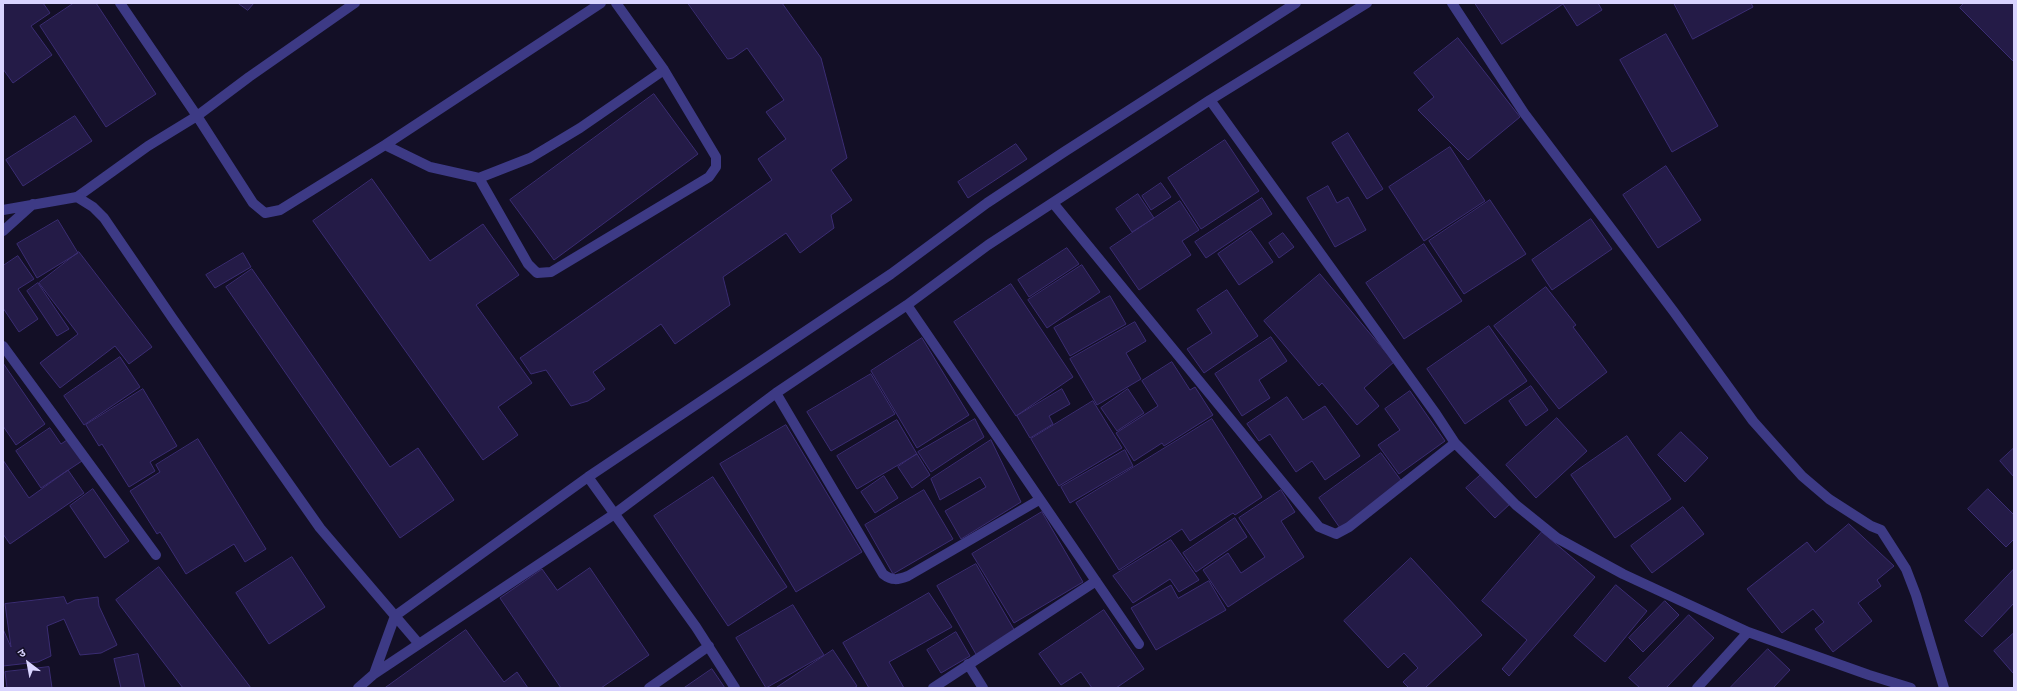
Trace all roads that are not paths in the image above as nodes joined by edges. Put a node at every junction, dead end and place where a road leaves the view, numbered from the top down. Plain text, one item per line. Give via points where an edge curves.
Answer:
1 (120, 3) edge
2 (355, 3) edge
3 (602, 3) edge
4 (616, 3) edge
5 (1296, 3) edge
6 (1367, 3) edge
7 (1452, 3) edge
8 (664, 70) junction
9 (1210, 100) junction
10 (197, 116) junction
11 (385, 145) junction
12 (479, 178) junction
13 (77, 197) junction
14 (1053, 203) junction
15 (33, 204) junction
16 (3, 210) edge
17 (3, 231) edge
18 (907, 305) junction
19 (3, 346) edge
20 (776, 393) junction
21 (1455, 443) junction
22 (588, 477) junction
23 (1039, 500) junction
24 (613, 514) junction
25 (156, 555) dead end
26 (1096, 581) junction
27 (395, 616) junction
28 (1748, 632) junction
29 (419, 644) junction
30 (1139, 644) dead end
31 (709, 646) junction
32 (968, 664) junction
33 (374, 674) junction
34 (358, 688) edge
35 (649, 688) edge
36 (735, 688) edge
37 (933, 688) edge
38 (983, 688) edge
39 (1697, 688) edge
40 (1911, 688) edge
41 (1944, 688) edge

1 - 10 street
2 - 10 street
3 - 11 street
4 - 8 street
5 - 22 street via 1051,160 987,203 891,274
6 - 9 street
7 - 41 street via 1524,113 1753,421 1802,476 1829,499 1870,526 1882,530 1906,569
8 - 12 street via 580,128 530,158
8 - 12 street via 716,157 716,167 709,177 551,272 538,273 528,264
9 - 14 street
9 - 21 street
10 - 11 street via 253,203 265,213 280,210
10 - 13 street via 148,146
11 - 12 street via 430,167
13 - 15 street
13 - 27 street via 104,218 320,528
14 - 18 street via 988,245
14 - 21 street via 1319,527 1336,534 1349,527
15 - 16 street
15 - 17 street
18 - 20 street
18 - 23 street
19 - 25 street
20 - 23 street via 883,574 890,579 898,580 908,576
20 - 24 street
21 - 28 street via 1516,505 1557,538 1623,574
22 - 24 street
22 - 27 street
23 - 26 street
24 - 29 street
24 - 31 street
26 - 30 street
26 - 32 street
27 - 29 street
27 - 33 street
28 - 39 street
28 - 40 street
29 - 33 street
31 - 35 street
31 - 36 street
32 - 37 street
32 - 38 street
33 - 34 street

